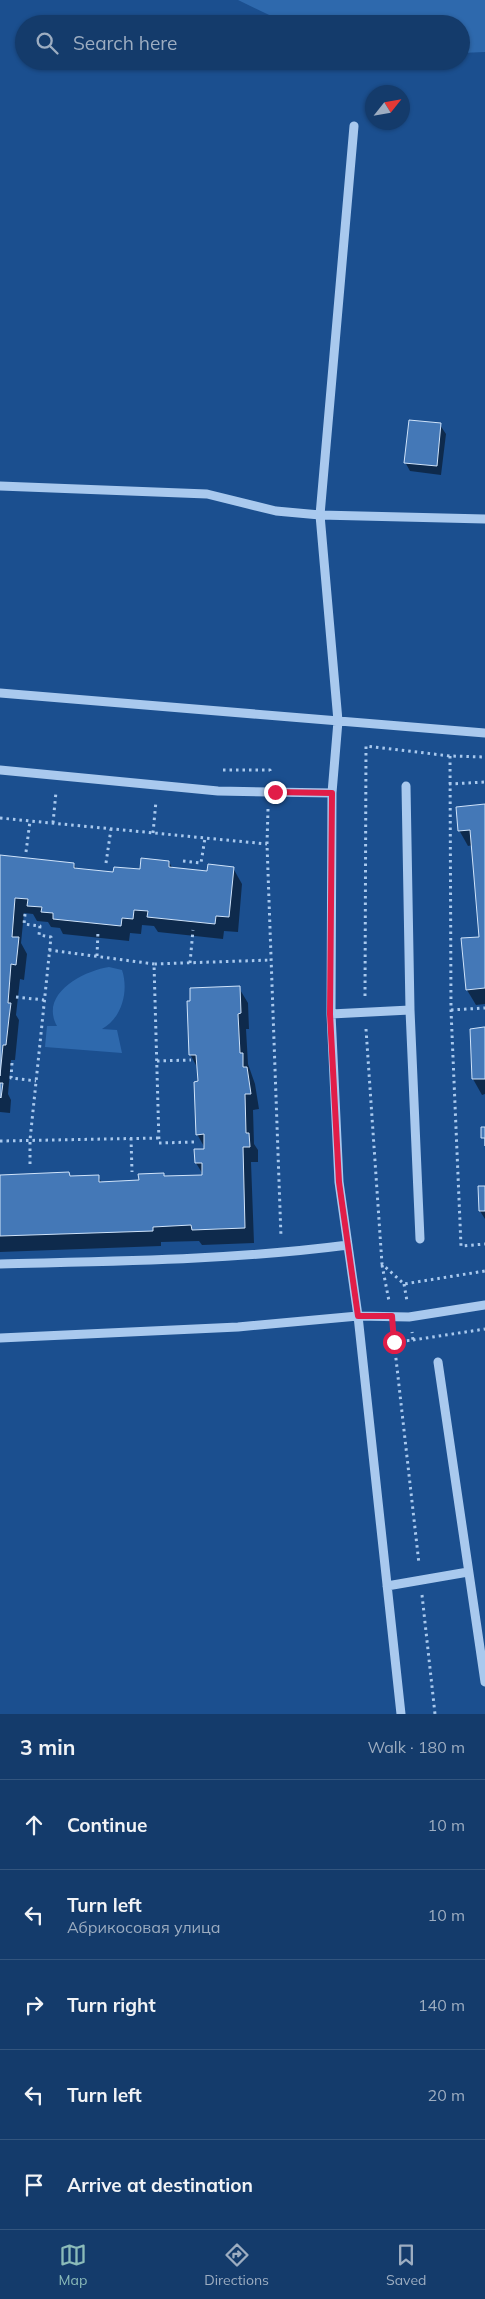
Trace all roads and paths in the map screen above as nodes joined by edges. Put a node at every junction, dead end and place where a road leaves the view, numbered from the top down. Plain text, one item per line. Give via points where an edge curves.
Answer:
1 (354, 126) dead end
2 (0, 486) edge
3 (320, 514) junction
4 (485, 519) edge
5 (0, 693) edge
6 (338, 721) junction
7 (485, 733) edge
8 (450, 756) dead end
9 (0, 770) edge
10 (223, 770) dead end
11 (58, 776) junction
12 (485, 782) edge
13 (449, 784) junction
14 (158, 786) junction
15 (406, 786) dead end
16 (269, 791) junction
17 (332, 793) junction
18 (0, 818) edge
19 (30, 821) junction
20 (53, 824) junction
21 (111, 829) junction
22 (153, 833) junction
23 (205, 838) junction
24 (267, 844) junction
25 (26, 852) dead end
26 (183, 860) dead end
27 (106, 863) dead end
28 (25, 914) dead end
29 (193, 930) dead end
30 (98, 931) dead end
31 (49, 950) junction
32 (96, 956) junction
33 (271, 960) junction
34 (190, 963) junction
35 (154, 964) junction
36 (16, 997) dead end
37 (44, 1000) junction
38 (485, 1008) edge
39 (410, 1010) junction
40 (451, 1010) junction
41 (330, 1014) junction
42 (191, 1060) dead end
43 (157, 1061) junction
44 (12, 1063) dead end
45 (36, 1081) junction
46 (131, 1138) junction
47 (158, 1138) junction
48 (30, 1140) junction
49 (0, 1141) edge
50 (194, 1142) dead end
51 (30, 1165) dead end
52 (132, 1172) dead end
53 (420, 1239) dead end
54 (348, 1244) junction
55 (485, 1244) edge
56 (282, 1252) junction
57 (0, 1264) edge
58 (382, 1264) dead end
59 (485, 1305) edge
60 (358, 1316) junction
61 (392, 1316) junction
62 (485, 1329) edge
63 (0, 1338) edge
64 (413, 1340) dead end
65 (438, 1362) dead end
66 (468, 1572) junction
67 (420, 1580) junction
68 (387, 1586) junction
69 (485, 1682) edge
70 (401, 1714) edge
71 (435, 1714) edge

1 - 3 street
2 - 3 street via 206,494 276,511
3 - 4 street
3 - 6 street
5 - 6 street
6 - 7 street
6 - 17 street
8 - 13 path
9 - 11 street
10 - 16 path via 270,770
11 - 14 street
11 - 20 path
12 - 13 path
13 - 40 path
14 - 16 street
14 - 22 path
15 - 39 street
16 - 17 street
16 - 24 path
17 - 41 street
18 - 19 path
19 - 20 path
19 - 25 path
20 - 21 path
21 - 22 path
21 - 27 path
22 - 23 path
23 - 24 path
23 - 26 path via 201,863
24 - 33 path
28 - 31 path via 24,924 40,926 39,935 51,937
29 - 34 path
30 - 32 path
31 - 32 path
31 - 37 path
32 - 35 path
33 - 34 path
33 - 56 path
34 - 35 path
35 - 43 path
36 - 37 path
37 - 45 path
38 - 40 path
39 - 41 street
39 - 53 street
40 - 55 path via 461,1246
41 - 54 street via 339,1182
42 - 43 path
43 - 47 path
44 - 45 path via 11,1078
45 - 48 path
46 - 47 path
46 - 48 path
46 - 52 path
47 - 50 path via 159,1142
48 - 49 path
48 - 51 path
54 - 56 street
54 - 60 street
56 - 57 street via 160,1260
58 - 61 path
59 - 61 street via 409,1317
60 - 61 street
60 - 63 street via 238,1327
60 - 68 street
61 - 67 path
62 - 64 path
65 - 66 street
66 - 67 street
66 - 69 street
67 - 68 street
67 - 71 path
68 - 70 street

